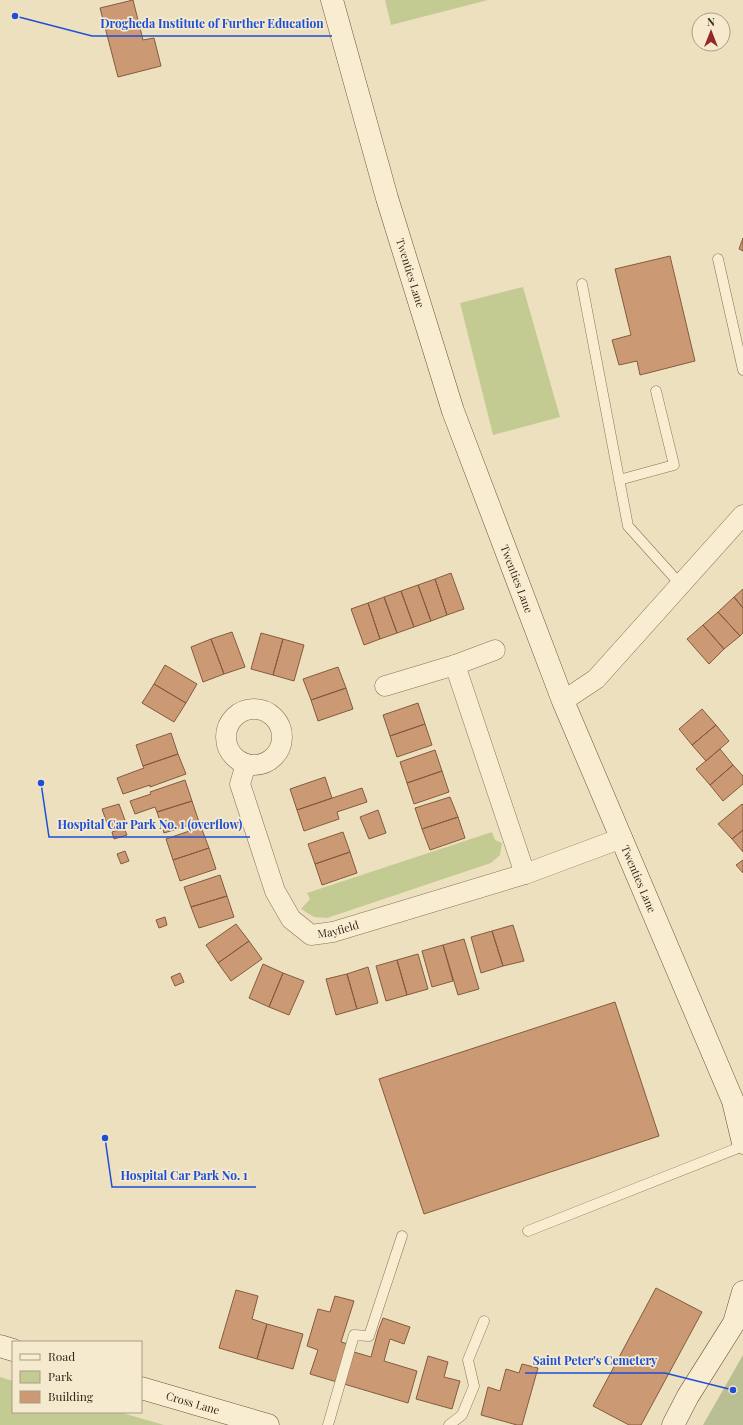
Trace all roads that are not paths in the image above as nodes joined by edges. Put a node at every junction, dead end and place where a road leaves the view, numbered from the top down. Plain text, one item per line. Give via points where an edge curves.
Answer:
1 (332, 0) edge
2 (718, 259) dead end
3 (582, 284) dead end
4 (743, 370) edge
5 (656, 391) dead end
6 (619, 480) junction
7 (743, 515) edge
8 (680, 584) junction
9 (495, 650) dead end
10 (455, 665) junction
11 (385, 686) dead end
12 (563, 701) junction
13 (246, 764) dead end
14 (622, 838) junction
15 (525, 874) junction
16 (743, 1144) edge
17 (528, 1231) dead end
18 (402, 1236) dead end
19 (743, 1292) edge
20 (484, 1321) dead end
21 (0, 1346) edge
22 (12, 1350) edge
23 (142, 1388) edge
24 (268, 1425) edge
25 (328, 1425) edge
26 (449, 1425) edge
27 (673, 1425) edge

1 - 12 street, Twenties Lane via 387,198 453,411
2 - 4 lane
3 - 6 lane
5 - 6 lane via 674,465
6 - 8 lane via 628,526
7 - 8 street
8 - 12 street via 596,679
9 - 10 street
10 - 11 street
10 - 15 street
12 - 14 street, Twenties Lane
13 - 15 street, Mayfield via 240,784 275,891 291,919 311,935 333,932
14 - 15 street, Mayfield
14 - 16 street, Twenties Lane via 733,1102
16 - 17 lane
18 - 25 lane via 369,1336 354,1335
19 - 27 street via 734,1323 688,1396
20 - 26 lane via 468,1360 474,1386 462,1415
21 - 22 street
23 - 24 street, Cross Lane

